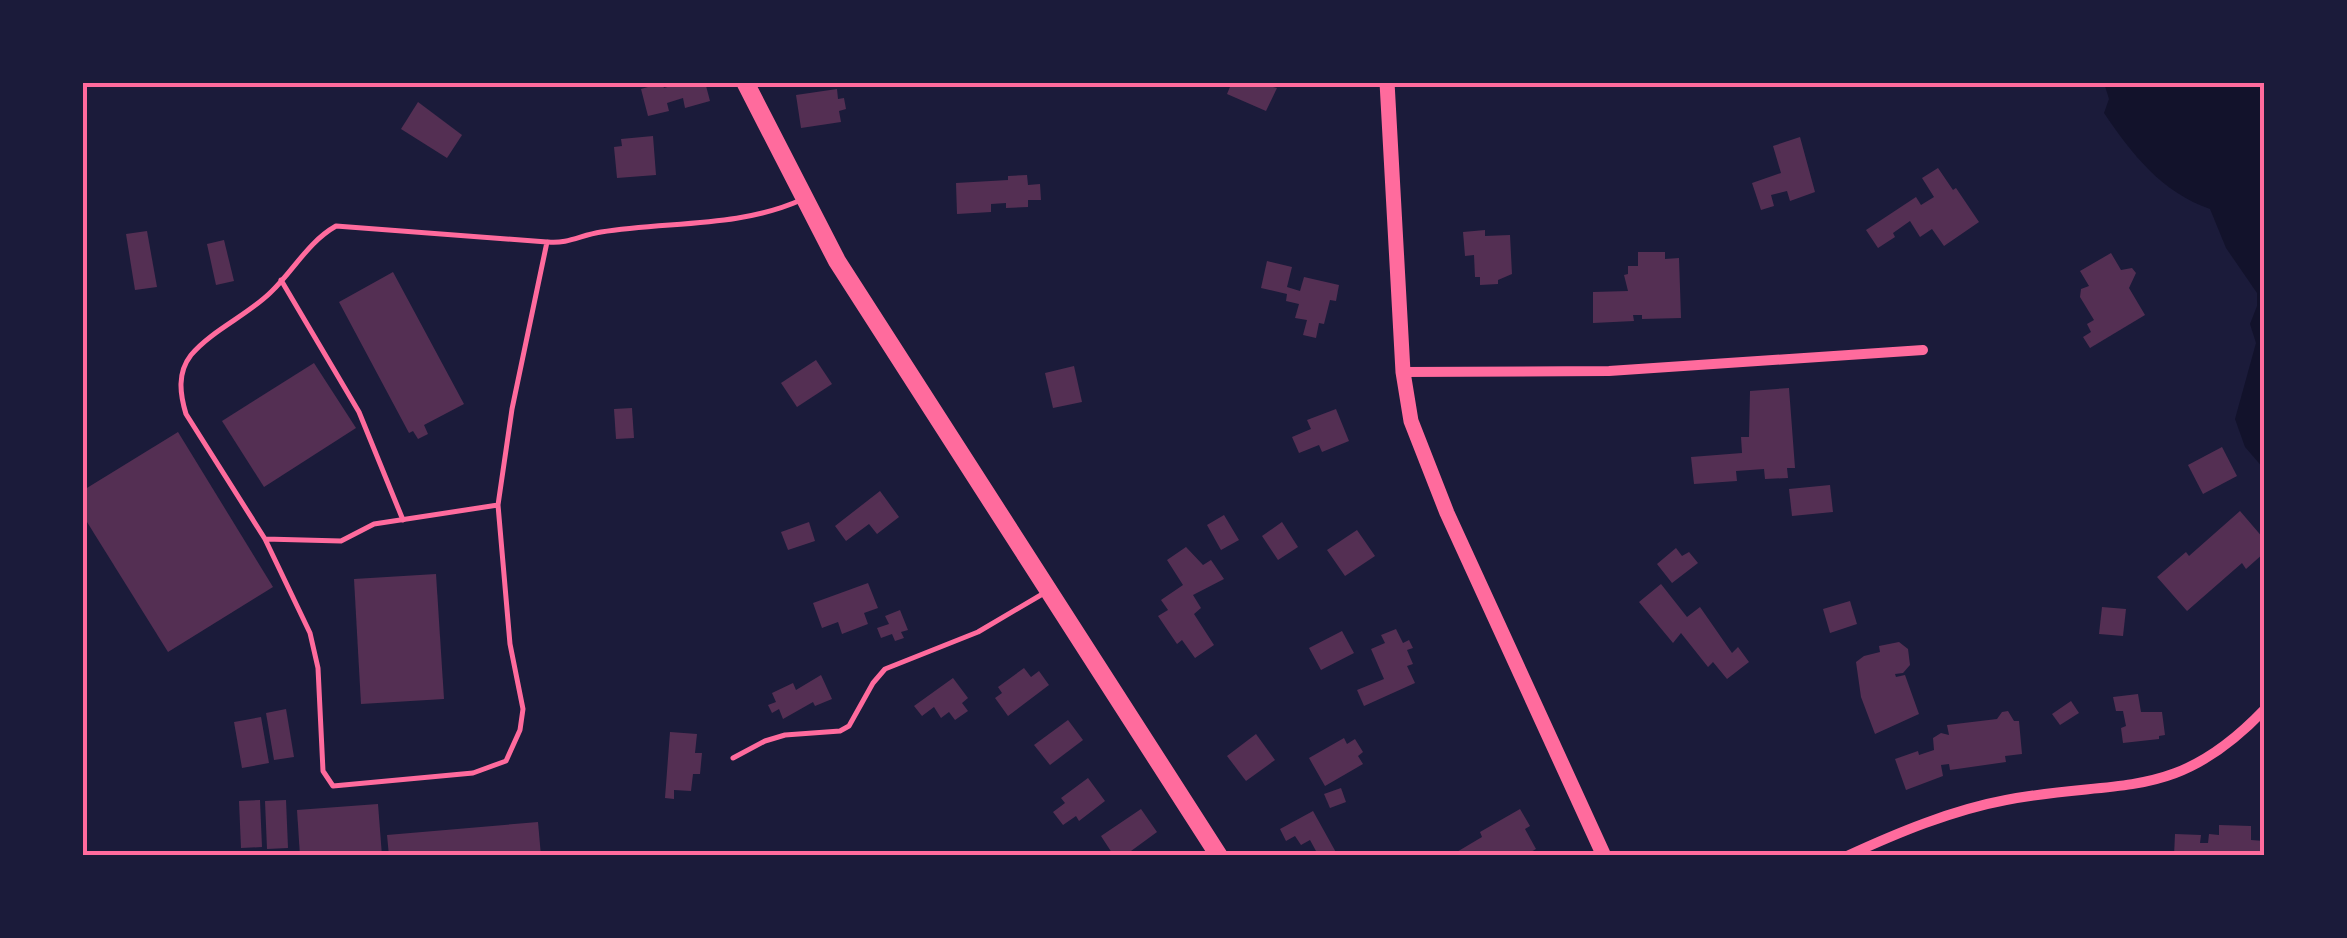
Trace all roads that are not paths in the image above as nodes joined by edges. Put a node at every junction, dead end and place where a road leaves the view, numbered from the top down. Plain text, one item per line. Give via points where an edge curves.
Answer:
1 (745, 82) edge
2 (1388, 82) edge
3 (803, 198) junction
4 (547, 242) junction
5 (282, 280) junction
6 (1923, 350) dead end
7 (1403, 372) junction
8 (498, 506) junction
9 (404, 520) junction
10 (265, 539) junction
11 (1049, 591) junction
12 (2264, 710) edge
13 (733, 758) dead end
14 (1218, 856) edge
15 (1604, 856) edge
16 (1847, 856) edge

1 - 3 highway
2 - 7 main road
3 - 4 lane via 770,214
3 - 11 highway via 836,262
4 - 5 lane via 336,226
4 - 8 lane
5 - 9 lane via 359,412
5 - 10 lane via 192,355 180,395
6 - 7 street via 1609,371
7 - 15 main road via 1416,436 1446,513
8 - 9 lane
8 - 10 lane via 522,709 506,760 474,773 333,786 323,772 310,633
9 - 10 lane via 374,524 341,541
11 - 13 lane via 978,632 885,669 840,732 786,735
11 - 14 highway
12 - 16 street via 2224,747 2172,777 1978,806

